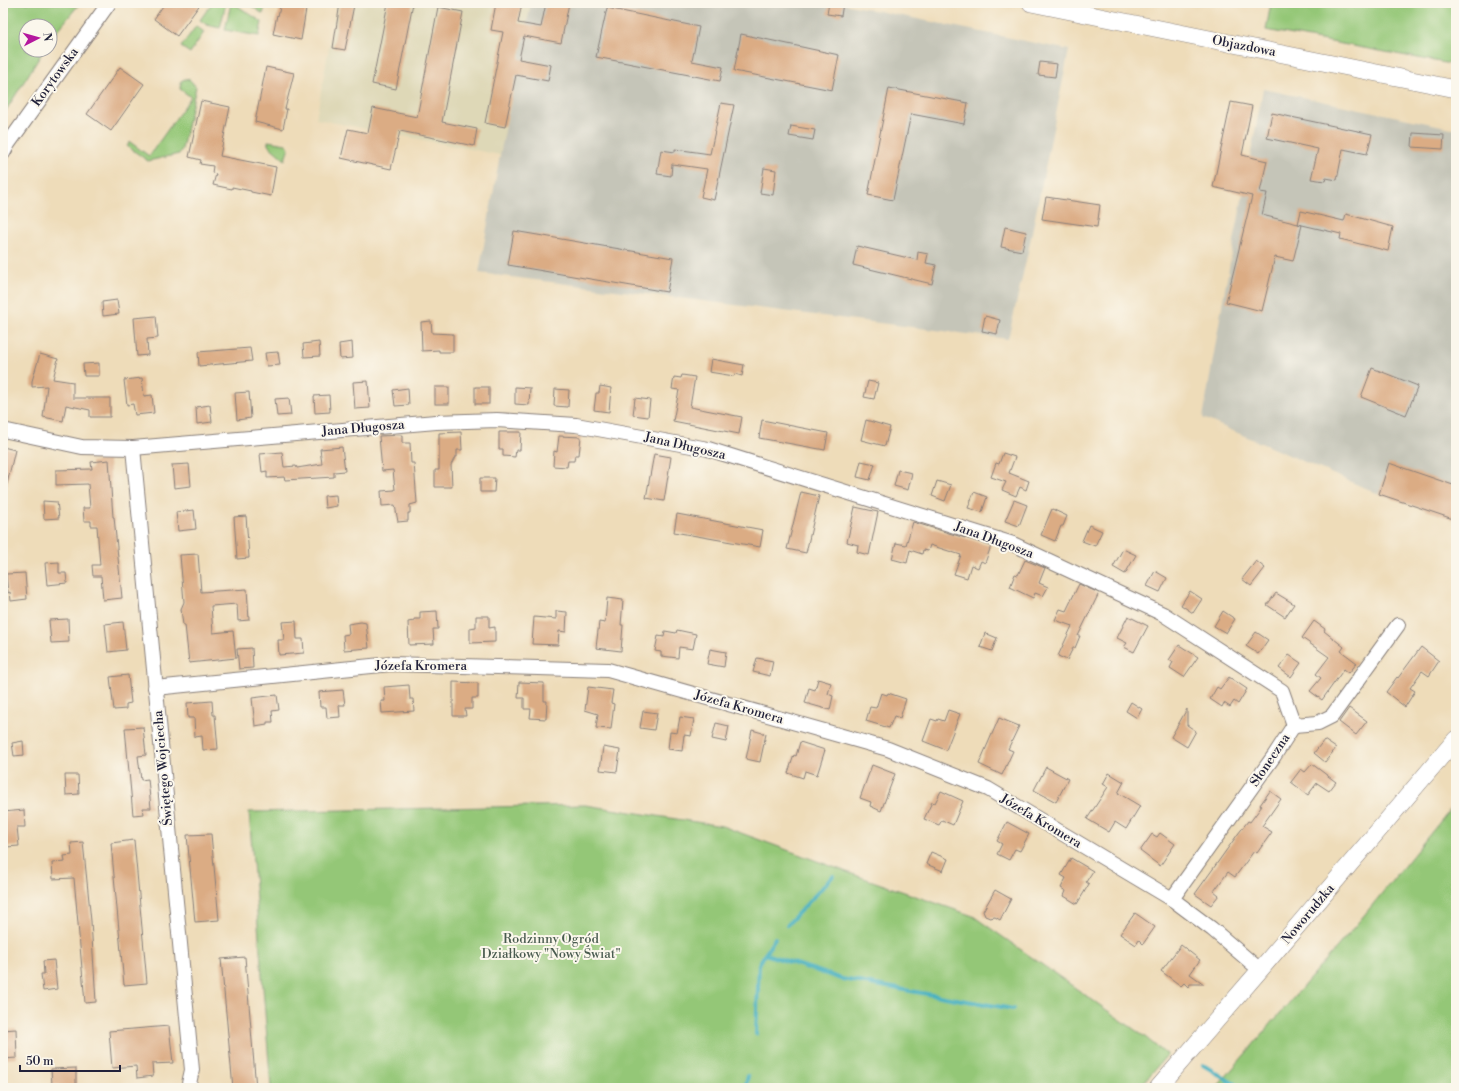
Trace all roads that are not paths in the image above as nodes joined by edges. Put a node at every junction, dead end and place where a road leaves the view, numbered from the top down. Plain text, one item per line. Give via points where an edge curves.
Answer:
1 (109, 3) edge
2 (1032, 3) edge
3 (1456, 89) edge
4 (3, 153) edge
5 (3, 430) edge
6 (133, 448) junction
7 (1398, 625) dead end
8 (155, 688) junction
9 (1294, 726) junction
10 (1456, 739) edge
11 (1172, 899) junction
12 (1260, 970) junction
13 (188, 1088) edge
14 (1158, 1088) edge

1 - 4 street, Korytowska
2 - 3 street, Objazdowa
5 - 6 street, Jana Długosza via 82,447
6 - 8 street, Świętego Wojciecha
6 - 9 street, Jana Długosza via 436,422 497,420 602,428 708,449 1013,544 1163,614 1282,691
7 - 9 street, Słoneczna via 1332,716 1318,722
8 - 11 street, Józefa Kromera via 391,664 608,670 888,749 974,783
8 - 13 street, Świętego Wojciecha via 192,1070
9 - 11 street, Słoneczna
10 - 12 street, Noworudzka
11 - 12 street, Józefa Kromera
12 - 14 street, Noworudzka

